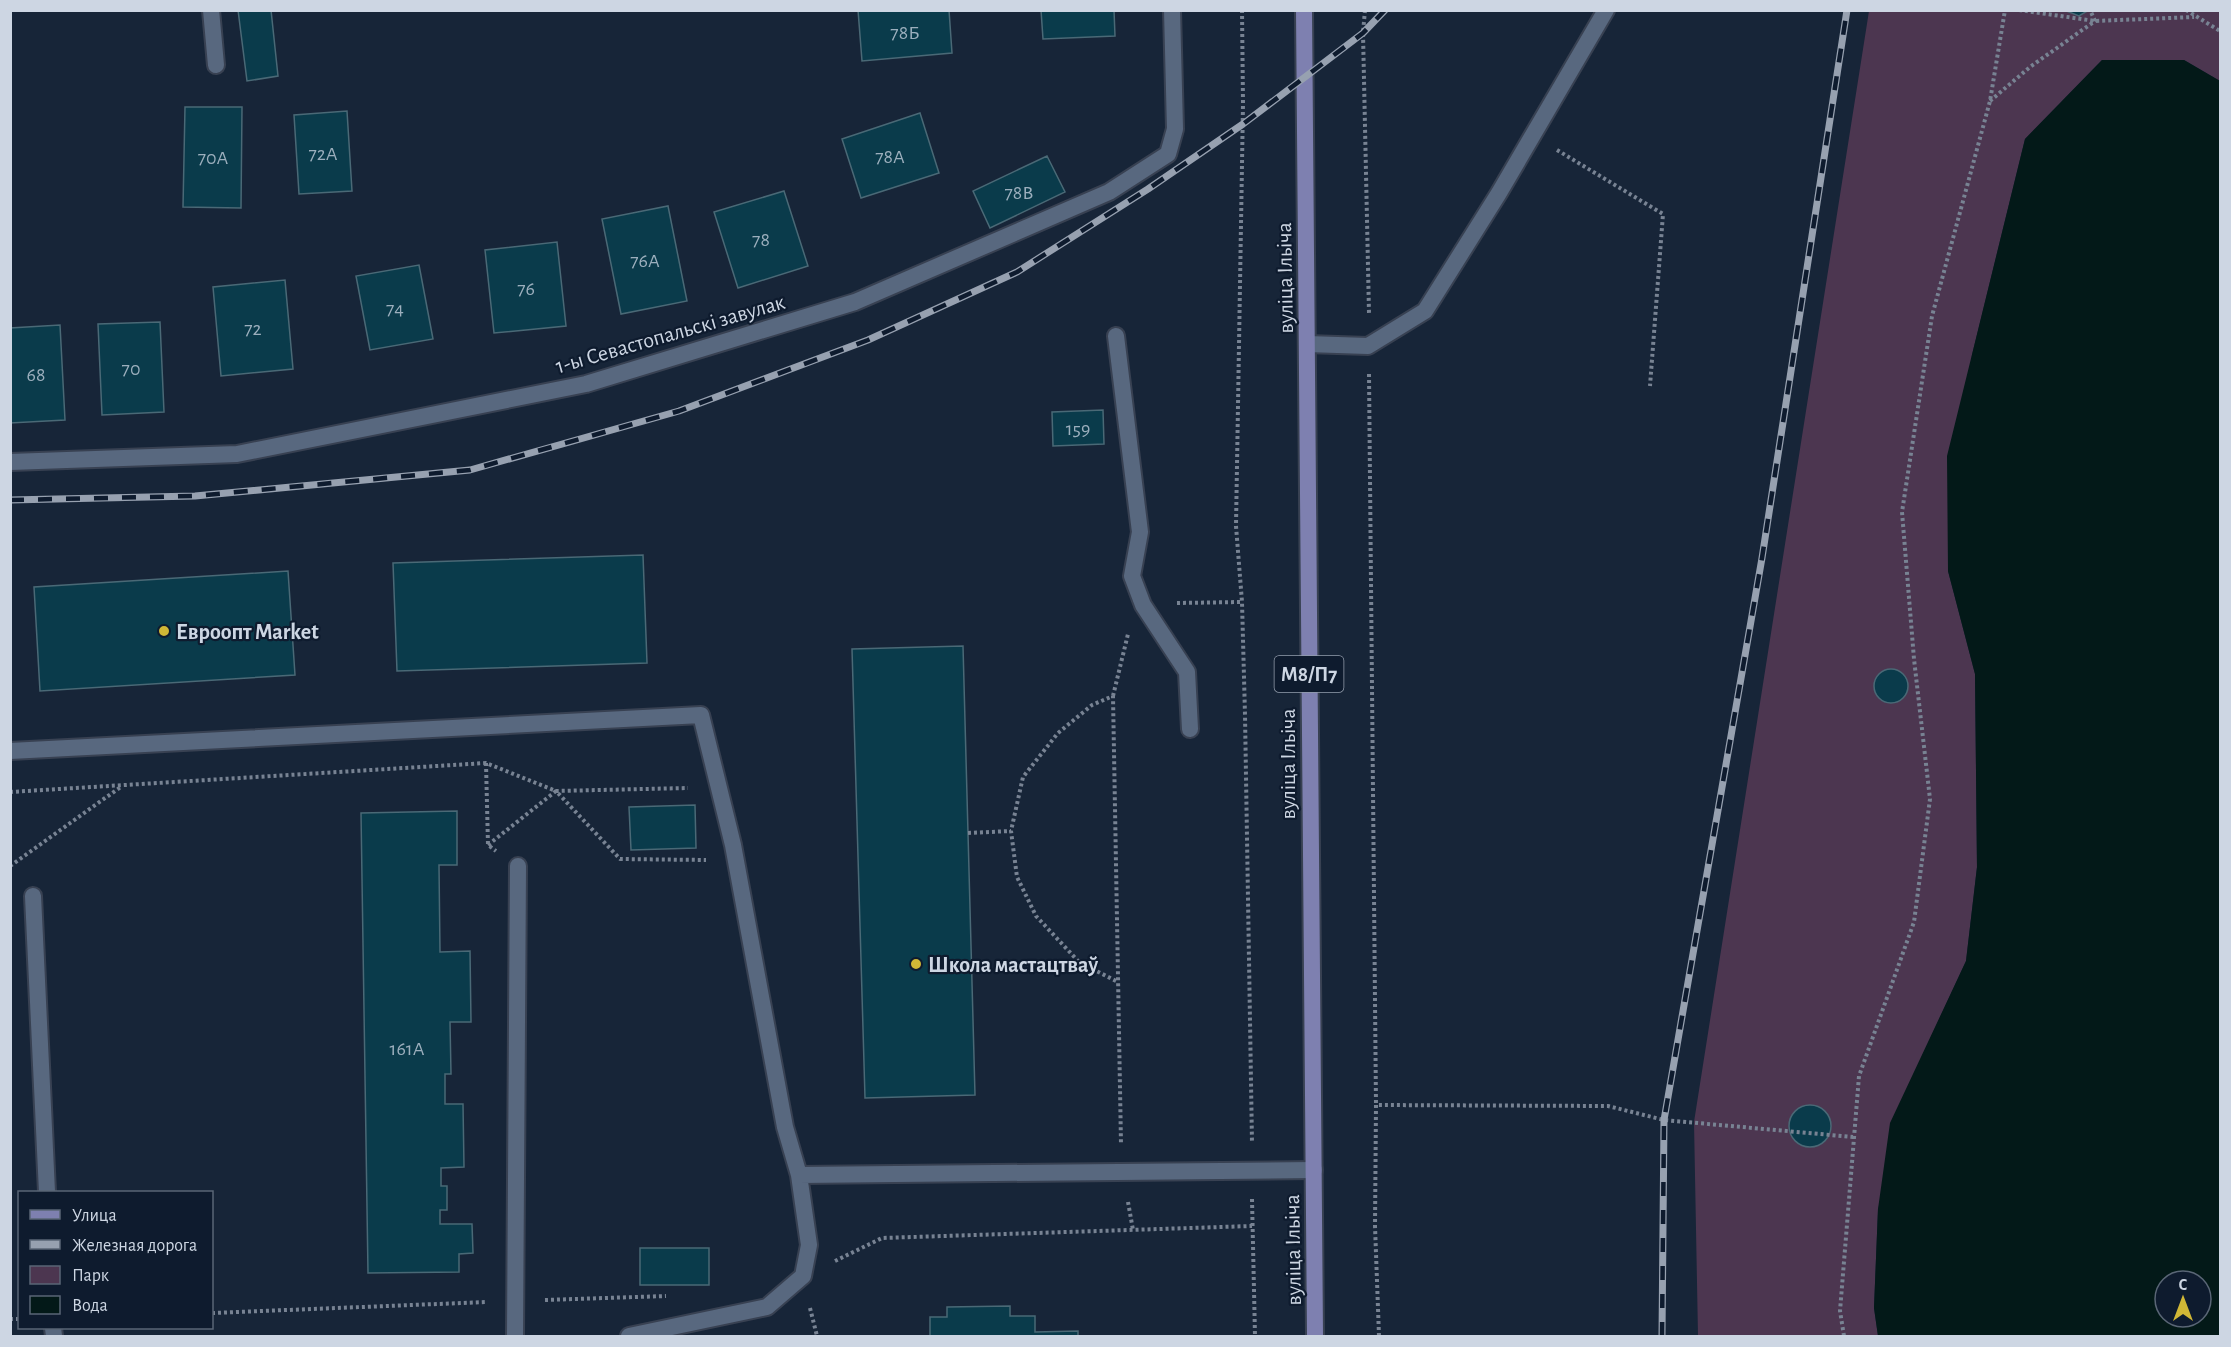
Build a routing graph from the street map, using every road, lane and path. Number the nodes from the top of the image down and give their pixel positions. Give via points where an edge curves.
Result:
1 (211, 10) edge
2 (1172, 10) edge
3 (1242, 10) edge
4 (1304, 10) edge
5 (1365, 10) edge
6 (1606, 10) edge
7 (2005, 10) edge
8 (2019, 10) edge
9 (2090, 10) edge
10 (2186, 10) edge
11 (2194, 17) junction
12 (2095, 21) junction
13 (2220, 31) edge
14 (216, 65) dead end
15 (1990, 101) junction
16 (1533, 135) junction
17 (1116, 336) dead end
18 (1307, 344) junction
19 (1368, 346) junction
20 (1650, 386) dead end
21 (10, 462) edge
22 (1190, 729) dead end
23 (10, 751) edge
24 (486, 763) junction
25 (124, 785) junction
26 (719, 787) junction
27 (556, 791) junction
28 (10, 792) edge
29 (1011, 831) junction
30 (968, 833) dead end
31 (488, 845) junction
32 (736, 861) junction
33 (10, 866) edge
34 (518, 866) joint
35 (33, 896) dead end
36 (1116, 981) junction
37 (1376, 1105) junction
38 (1853, 1137) junction
39 (1252, 1170) junction
40 (1314, 1170) junction
41 (1122, 1171) junction
42 (799, 1175) junction
43 (47, 1191) edge
44 (1252, 1227) junction
45 (1133, 1230) junction
46 (803, 1276) junction
47 (515, 1336) edge
48 (629, 1336) edge
49 (1255, 1336) edge
50 (1315, 1336) edge
51 (1379, 1336) edge
52 (1844, 1336) edge

1 - 14 street
2 - 21 street, 1-ы Севастопальскі завулак via 1175,129 1168,154 1109,192 855,302 586,384 237,454
3 - 39 path via 1244,104 1236,526 1243,658
4 - 18 main road, вуліца Ільіча / М8/П7
5 - 19 path
6 - 16 street
7 - 15 path
8 - 12 path
9 - 12 path
10 - 11 path
11 - 12 path
11 - 13 path
12 - 15 path
15 - 38 path via 1932,316 1902,512 1930,799 1914,921 1859,1076
16 - 19 street via 1425,311
16 - 20 path via 1663,214
17 - 22 street via 1140,532 1132,576 1143,604 1187,672
18 - 19 street
18 - 40 main road, вуліца Ільіча / М8/П7
19 - 37 path
23 - 26 street via 701,715
24 - 25 path
24 - 27 path
24 - 31 path
25 - 28 path
25 - 33 path
26 - 27 path
26 - 32 street
27 - 31 path
27 - 32 path via 620,860
29 - 30 path
29 - 36 path via 1017,877 1036,916 1079,962
29 - 36 path via 1023,777 1058,733 1092,705 1113,696
31 - 34 path
32 - 42 street via 785,1127
34 - 47 street
35 - 43 street
36 - 41 path
37 - 38 path via 1608,1106 1664,1120
37 - 51 path
38 - 52 path via 1840,1311
39 - 40 street
39 - 41 street
39 - 44 path
40 - 50 main road, вуліца Ільіча / М8/П7
41 - 42 street
41 - 45 path
42 - 46 street via 809,1245
44 - 45 path
44 - 49 path
45 - 46 path via 882,1239
46 - 48 street via 767,1306

